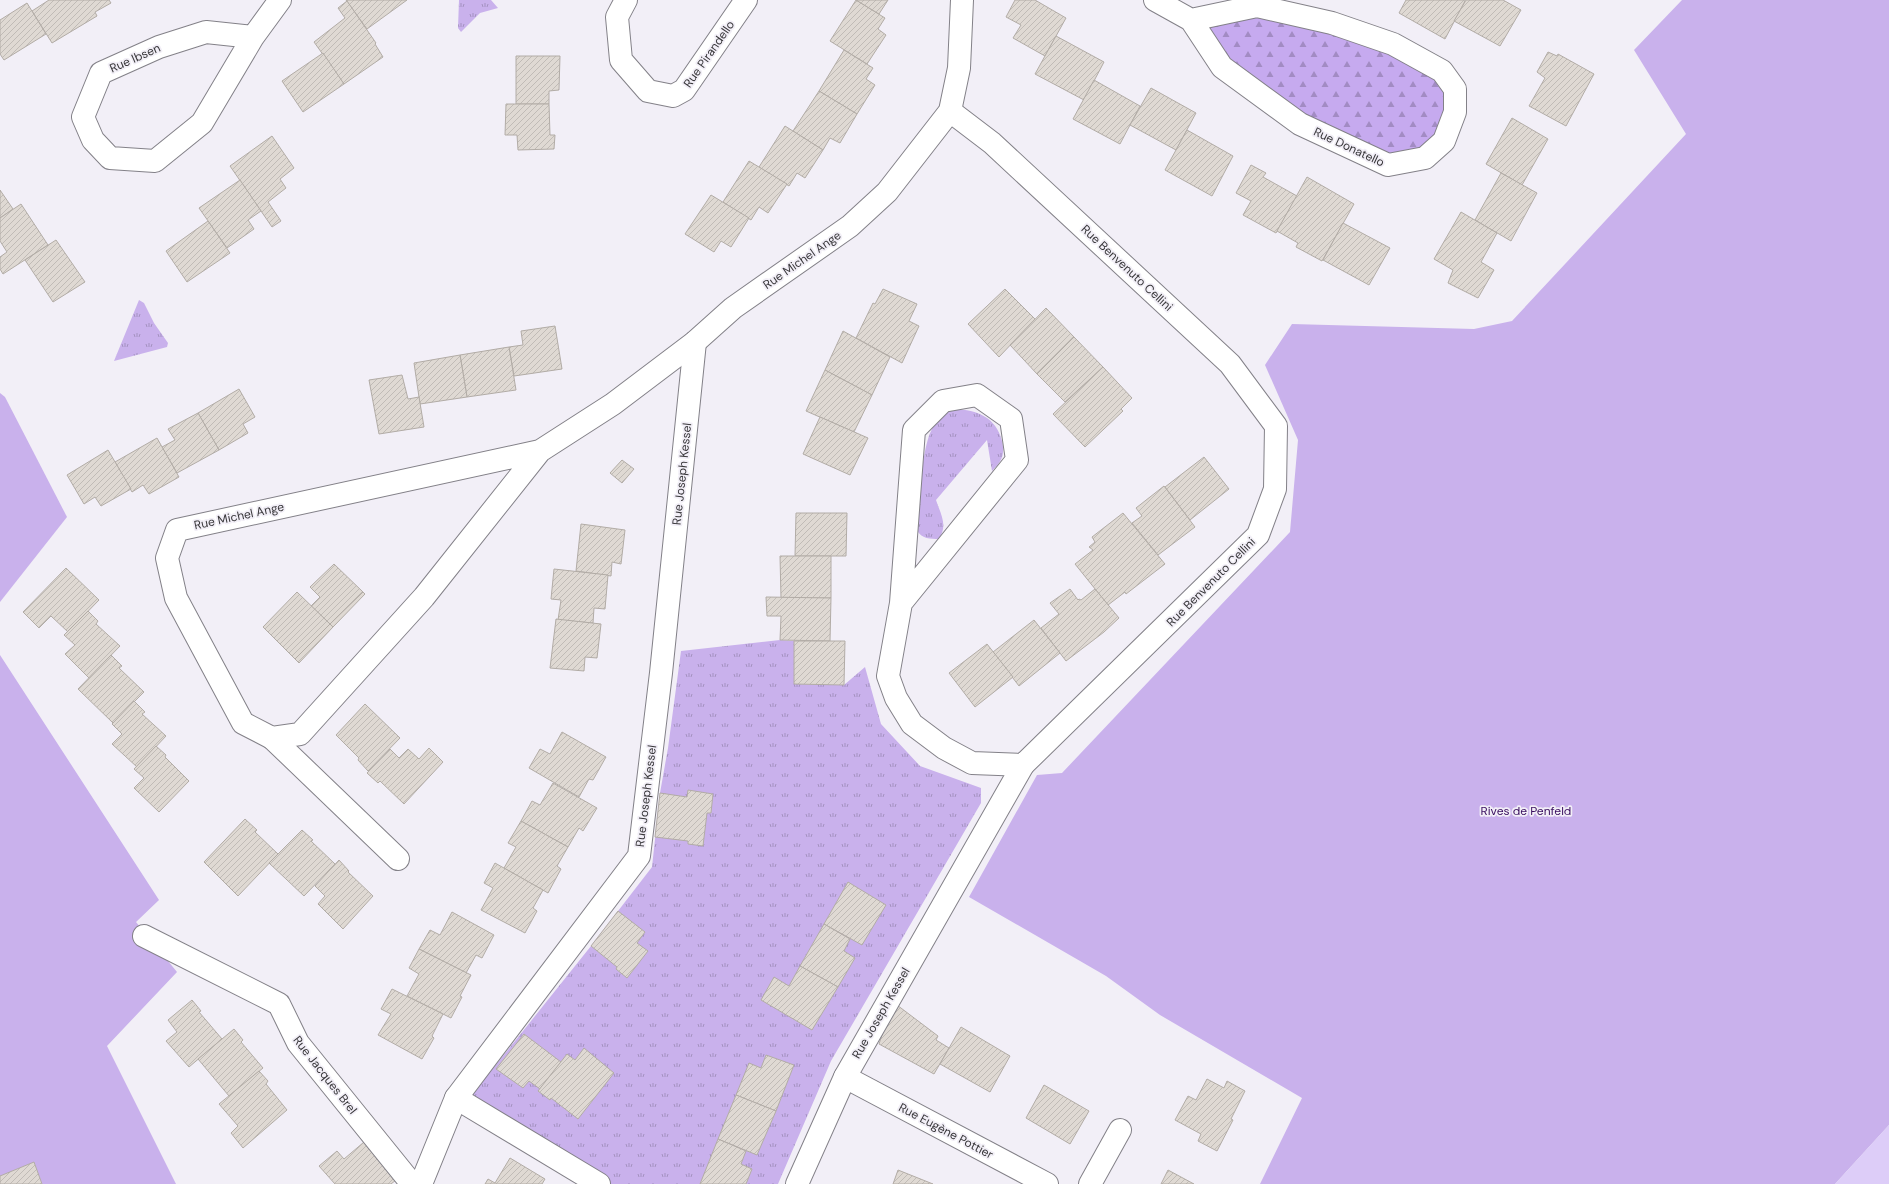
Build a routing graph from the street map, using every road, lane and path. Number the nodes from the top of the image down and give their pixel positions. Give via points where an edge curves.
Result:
1 (280, 0) edge
2 (626, 0) edge
3 (746, 0) edge
4 (962, 0) edge
5 (1155, 0) edge
6 (1191, 20) junction
7 (253, 37) junction
8 (950, 110) junction
9 (695, 342) junction
10 (540, 451) junction
11 (901, 603) junction
12 (272, 738) junction
13 (1023, 765) junction
14 (398, 859) dead end
15 (144, 936) dead end
16 (845, 1078) junction
17 (456, 1098) junction
18 (1120, 1130) dead end
19 (412, 1184) edge
20 (421, 1184) edge
21 (599, 1184) edge
22 (797, 1184) edge
23 (1047, 1184) edge
24 (1090, 1184) edge

1 - 7 street, Rue Ibsen
2 - 3 street, Rue Pirandello via 617,17 621,60 648,91 672,96 684,90
4 - 8 street, Rue Michel Ange via 959,68
5 - 6 street, Rue Donatello
6 - 6 street, Rue Donatello via 1222,67 1300,124 1388,165 1424,158 1444,141 1455,112 1455,88 1442,71 1393,44 1332,23 1257,6
7 - 7 street, Rue Ibsen via 206,32 159,47 101,73 83,117 93,140 110,158 155,160 202,123
8 - 9 street, Rue Michel Ange via 887,192 850,226 734,308
8 - 13 street, Rue Benvenuto Cellini via 992,143 1230,364 1276,426 1275,489 1258,535
9 - 10 street, Rue Michel Ange via 613,404
9 - 17 street, Rue Joseph Kessel via 661,673 639,856
10 - 12 street, Rue Michel Ange via 424,597 300,734
10 - 12 street, Rue Michel Ange via 176,530 167,558 176,598 243,723
11 - 11 street via 914,430 943,401 977,395 1011,419 1017,460
11 - 13 street via 888,676 896,698 912,724 944,748 972,763
12 - 14 street, Rue Michel Ange
13 - 16 street, Rue Joseph Kessel
15 - 19 street, Rue Jacques Brel via 279,1004 298,1043
16 - 22 street, Rue Joseph Kessel
16 - 23 street, Rue Eugène Pottier
17 - 20 street, Rue Joseph Kessel
17 - 21 street
18 - 24 street

